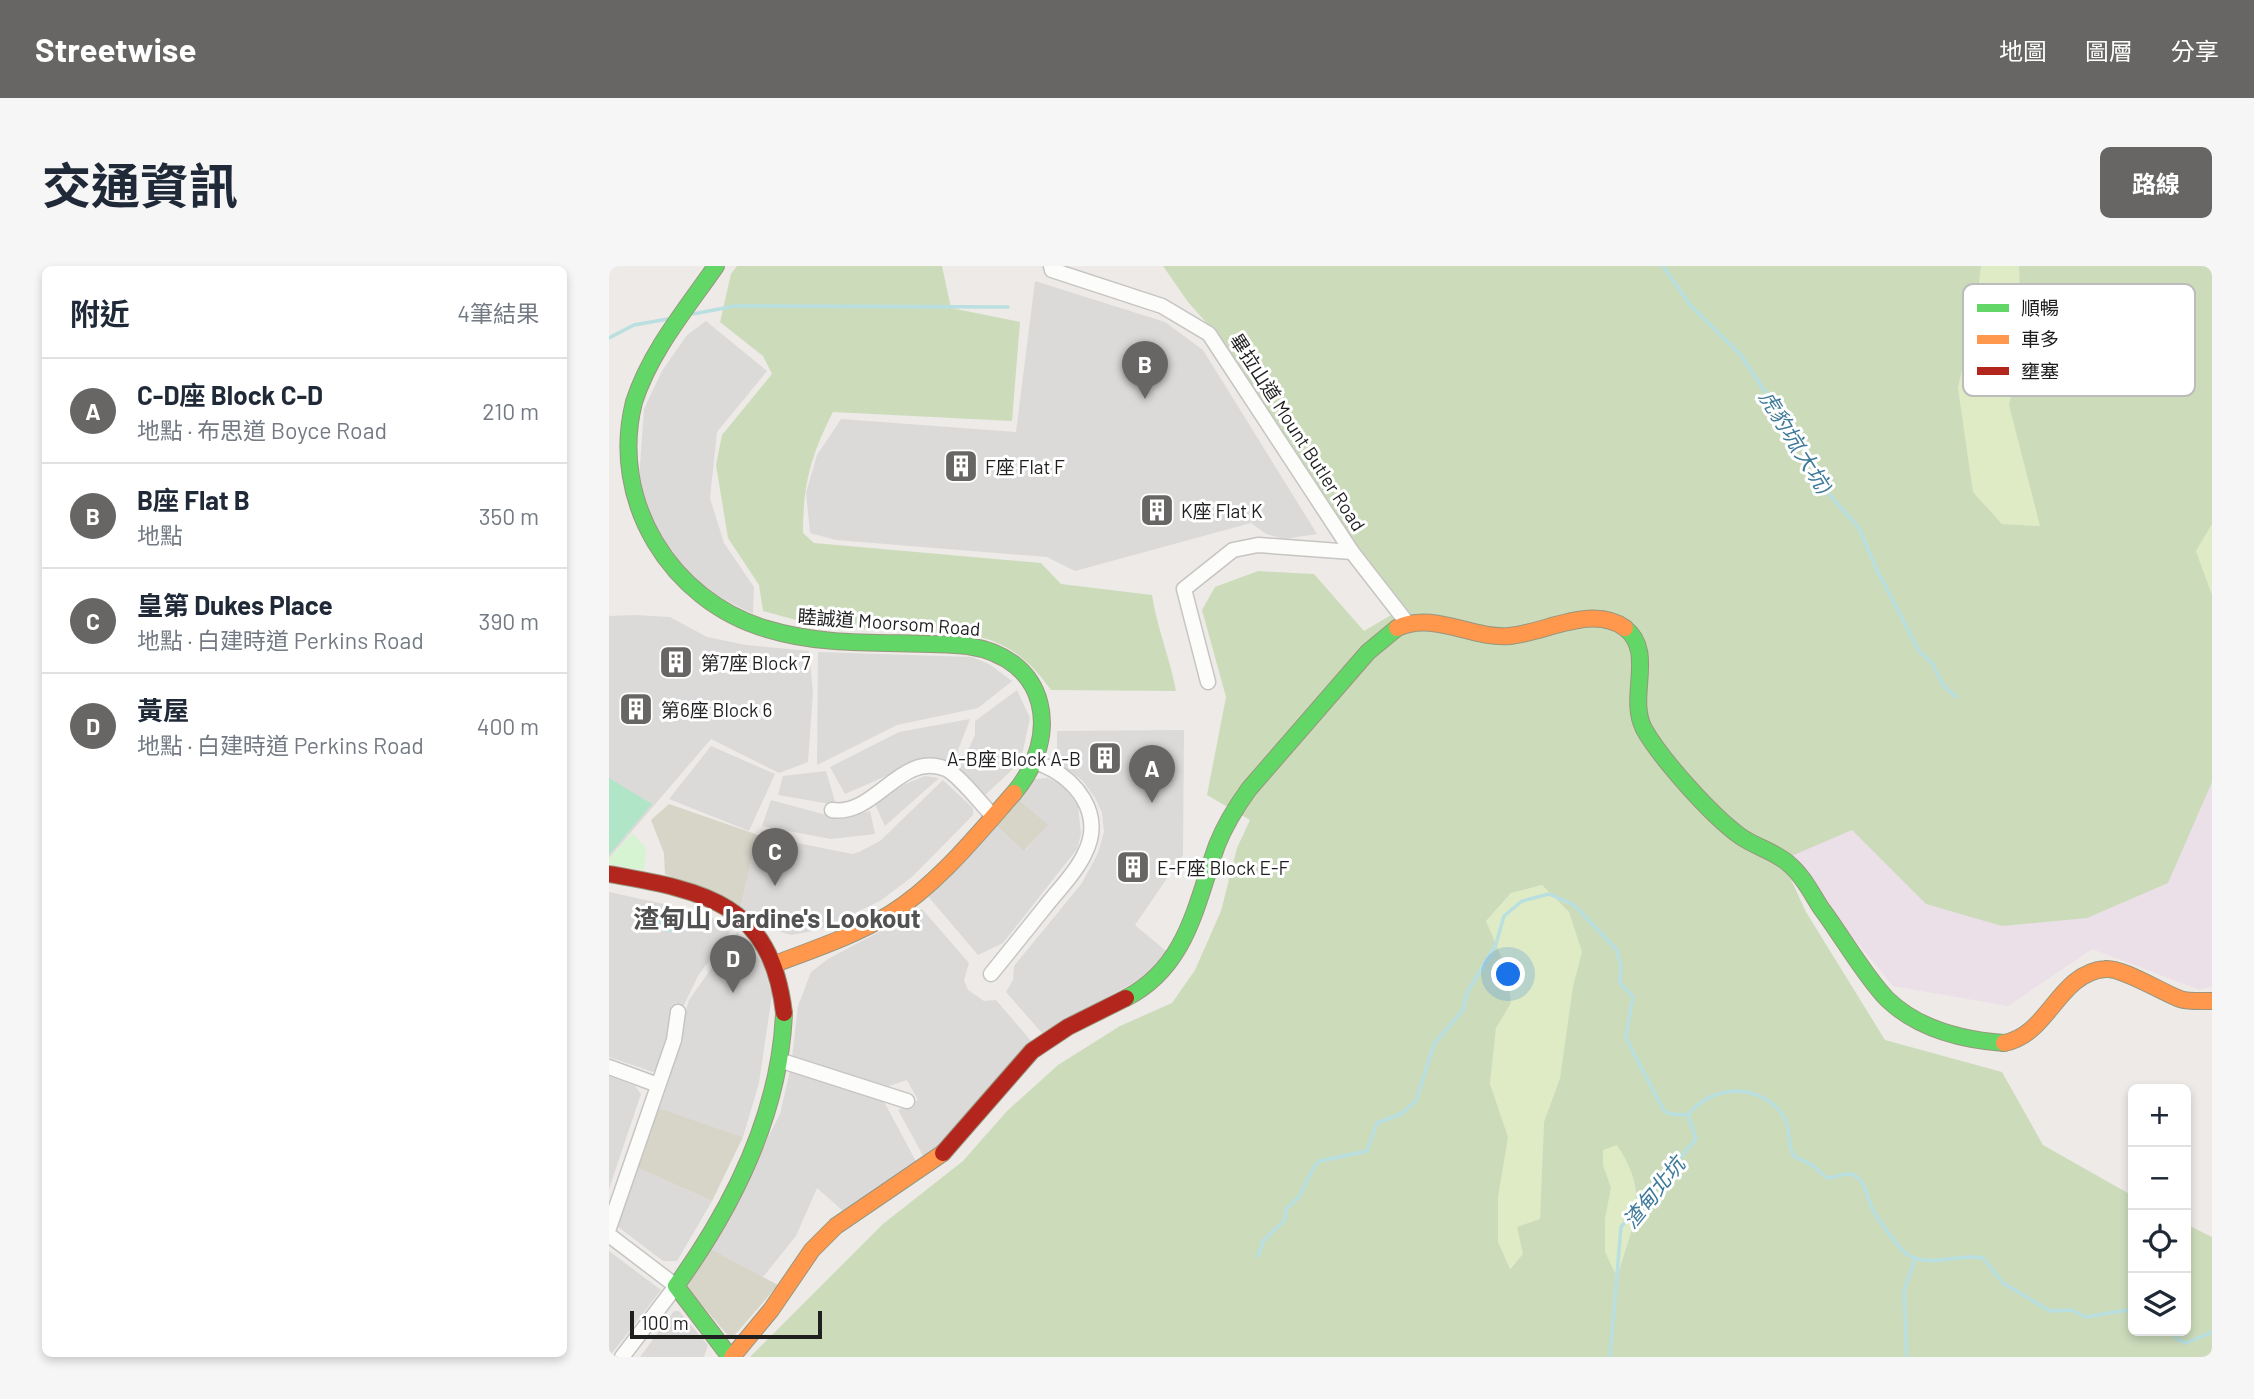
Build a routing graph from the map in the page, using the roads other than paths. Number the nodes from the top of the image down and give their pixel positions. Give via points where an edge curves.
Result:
1 (716, 266) edge
2 (1051, 266) edge
3 (1352, 552) junction
4 (1408, 624) junction
5 (1208, 682) dead end
6 (1038, 763) junction
7 (832, 810) dead end
8 (993, 816) junction
9 (609, 874) edge
10 (775, 964) junction
11 (991, 974) dead end
12 (2212, 1002) edge
13 (678, 1012) dead end
14 (779, 1060) junction
15 (609, 1067) edge
16 (658, 1085) junction
17 (907, 1101) dead end
18 (609, 1228) edge
19 (609, 1235) edge
20 (676, 1286) junction
21 (622, 1357) edge
22 (731, 1357) edge

1 - 6 street, 睦誠道 Moorsom Road via 681,316 639,391 629,423 626,452 635,510 646,535 682,583 710,605 763,629 808,639 960,645 991,652 1019,670 1032,685 1045,736
2 - 3 street, 畢拉山道 Mount Butler Road via 1162,306 1209,334
3 - 4 street, 畢拉山道 Mount Butler Road
3 - 5 street via 1258,545 1233,550 1184,589
4 - 12 street via 1433,623 1499,638 1595,619 1627,628 1640,651 1636,708 1648,734 1740,836 1790,864 1887,999 1930,1027 1965,1040 2006,1043 2026,1036 2076,979 2109,968 2183,1000
4 - 22 street via 1368,652 1241,799 1222,832 1190,930 1165,969 1137,992 1042,1044 1017,1066 944,1153 836,1226 812,1250 771,1310
6 - 8 street, 睦誠道 Moorsom Road
6 - 11 street via 1064,774 1081,793 1090,817 1089,843 1075,870
7 - 8 street via 864,805 892,781 929,766 947,770
8 - 10 street, 睦誠道 Moorsom Road via 899,908
9 - 10 street via 708,897 748,927
10 - 14 street via 783,1000
13 - 16 street via 674,1040
14 - 17 street
14 - 20 street via 769,1107 751,1151 719,1217
15 - 16 street
16 - 18 street
19 - 20 street
20 - 21 street
20 - 22 street

